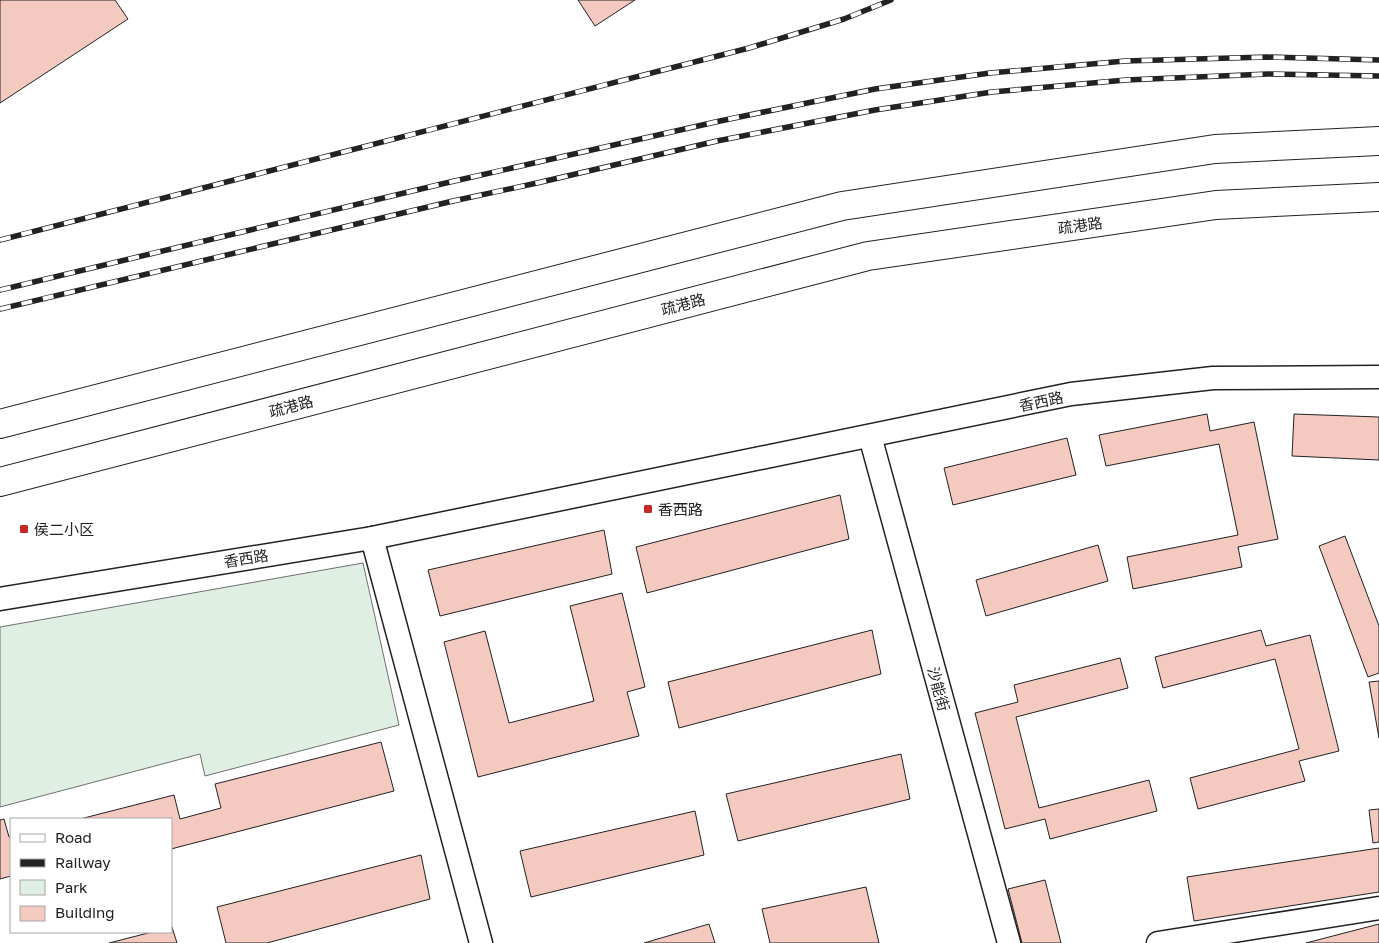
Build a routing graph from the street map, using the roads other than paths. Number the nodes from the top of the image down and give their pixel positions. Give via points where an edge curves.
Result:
1 (1379, 141) edge
2 (1379, 197) edge
3 (1379, 377) edge
4 (0, 424) edge
5 (870, 436) junction
6 (0, 482) edge
7 (372, 538) junction
8 (0, 599) edge
9 (1379, 908) edge
10 (481, 943) edge
11 (1009, 943) edge
12 (1158, 943) edge

1 - 4 highway via 1215,149 842,206
2 - 6 highway, 疏港路 via 1216,205 868,256
3 - 5 street, 香西路 via 1213,378 1081,393
5 - 7 street, 香西路
5 - 11 street, 沙能街
7 - 8 street, 香西路
7 - 10 street
9 - 12 street

